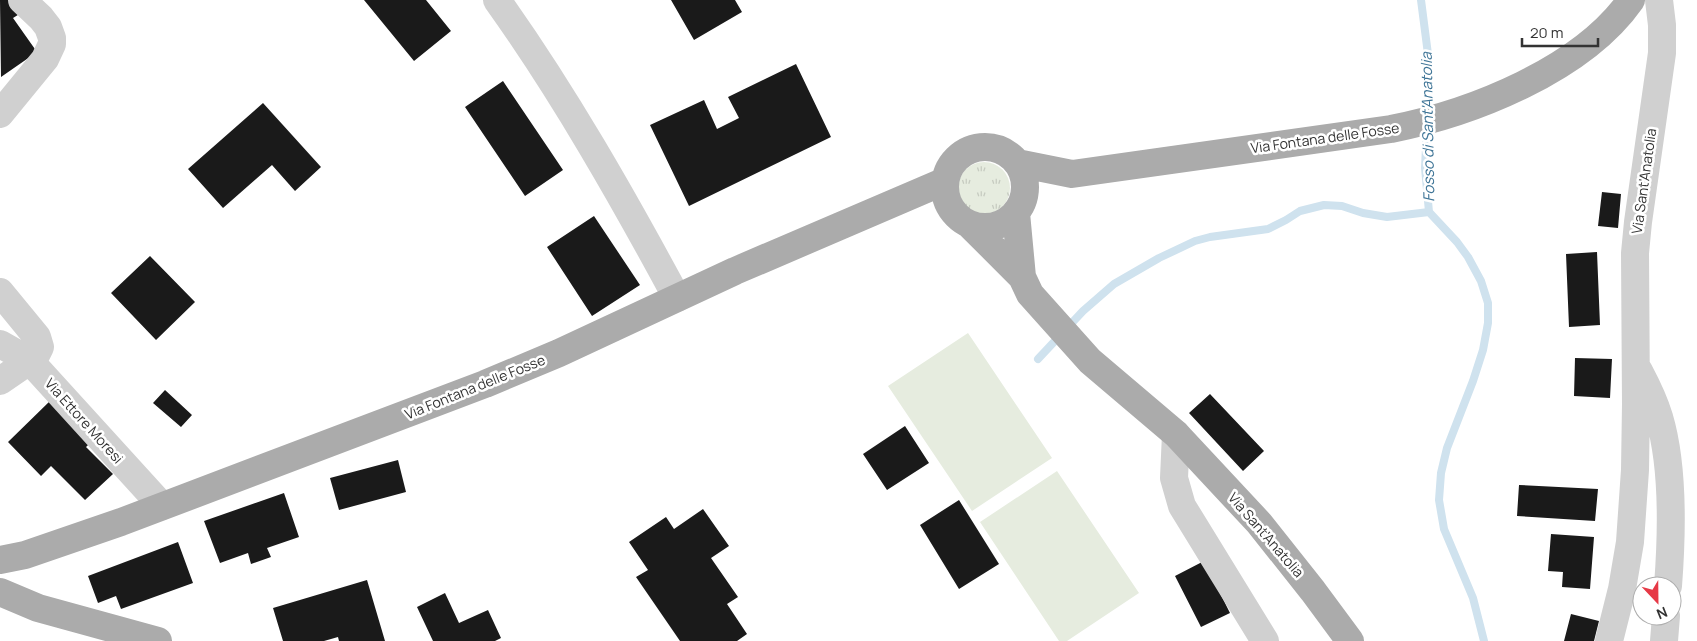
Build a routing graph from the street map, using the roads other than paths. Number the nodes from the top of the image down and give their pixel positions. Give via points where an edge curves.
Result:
1 (22, 0) edge
2 (497, 0) edge
3 (1660, 0) edge
4 (1630, 2) edge
5 (0, 114) edge
6 (1017, 163) junction
7 (1072, 174) junction
8 (945, 181) junction
9 (1019, 208) junction
10 (882, 209) junction
11 (961, 217) junction
12 (1022, 277) junction
13 (0, 292) edge
14 (677, 298) junction
15 (0, 344) edge
16 (30, 361) junction
17 (1635, 363) junction
18 (0, 381) edge
19 (1176, 434) junction
20 (162, 506) junction
21 (59, 542) junction
22 (0, 560) edge
23 (1668, 576) edge
24 (0, 592) edge
25 (38, 608) junction
26 (1665, 626) edge
27 (158, 641) edge
28 (1266, 641) edge
29 (1350, 641) edge
30 (1609, 641) edge
31 (1664, 641) edge

1 - 5 street via 48,27 52,44 45,59
2 - 14 street via 631,212
3 - 17 street, Via Sant'Anatolia via 1662,53 1635,254
4 - 7 main road, Via Fontana delle Fosse via 1602,32 1533,79 1486,100 1416,124
6 - 7 main road, Via Fontana delle Fosse
6 - 8 main road, Via Fontana delle Fosse via 995,148 969,150 950,168
6 - 9 main road via 1025,183
7 - 9 main road, Via Fontana delle Fosse
8 - 10 main road, Via Fontana delle Fosse
8 - 11 main road via 948,202
9 - 11 main road, Via Fontana delle Fosse via 1008,220 989,227 978,227
9 - 12 main road, Via Sant'Anatolia
10 - 11 main road, Via Fontana delle Fosse
10 - 14 main road, Via Fontana delle Fosse
11 - 12 main road, Via Sant'Anatolia
12 - 19 main road, Via Sant'Anatolia via 1030,294 1090,361
13 - 16 street via 37,337 39,352
14 - 20 main road, Via Fontana delle Fosse via 485,384
15 - 16 street, Via Ettore Moresi
16 - 18 street
16 - 20 street, Via Ettore Moresi
17 - 23 street, Via Sant'Anatolia via 1655,405 1666,449 1670,529
17 - 30 street, Via Sant'Anatolia via 1635,470 1630,542
19 - 28 street via 1174,478 1182,506
19 - 29 main road, Via Sant'Anatolia via 1259,523
20 - 21 main road, Via Fontana delle Fosse
21 - 22 main road, Via Fontana delle Fosse via 26,555
21 - 25 main road, Via Fontana delle Fosse via 20,576 21,588
24 - 25 main road
25 - 27 main road
26 - 31 street

